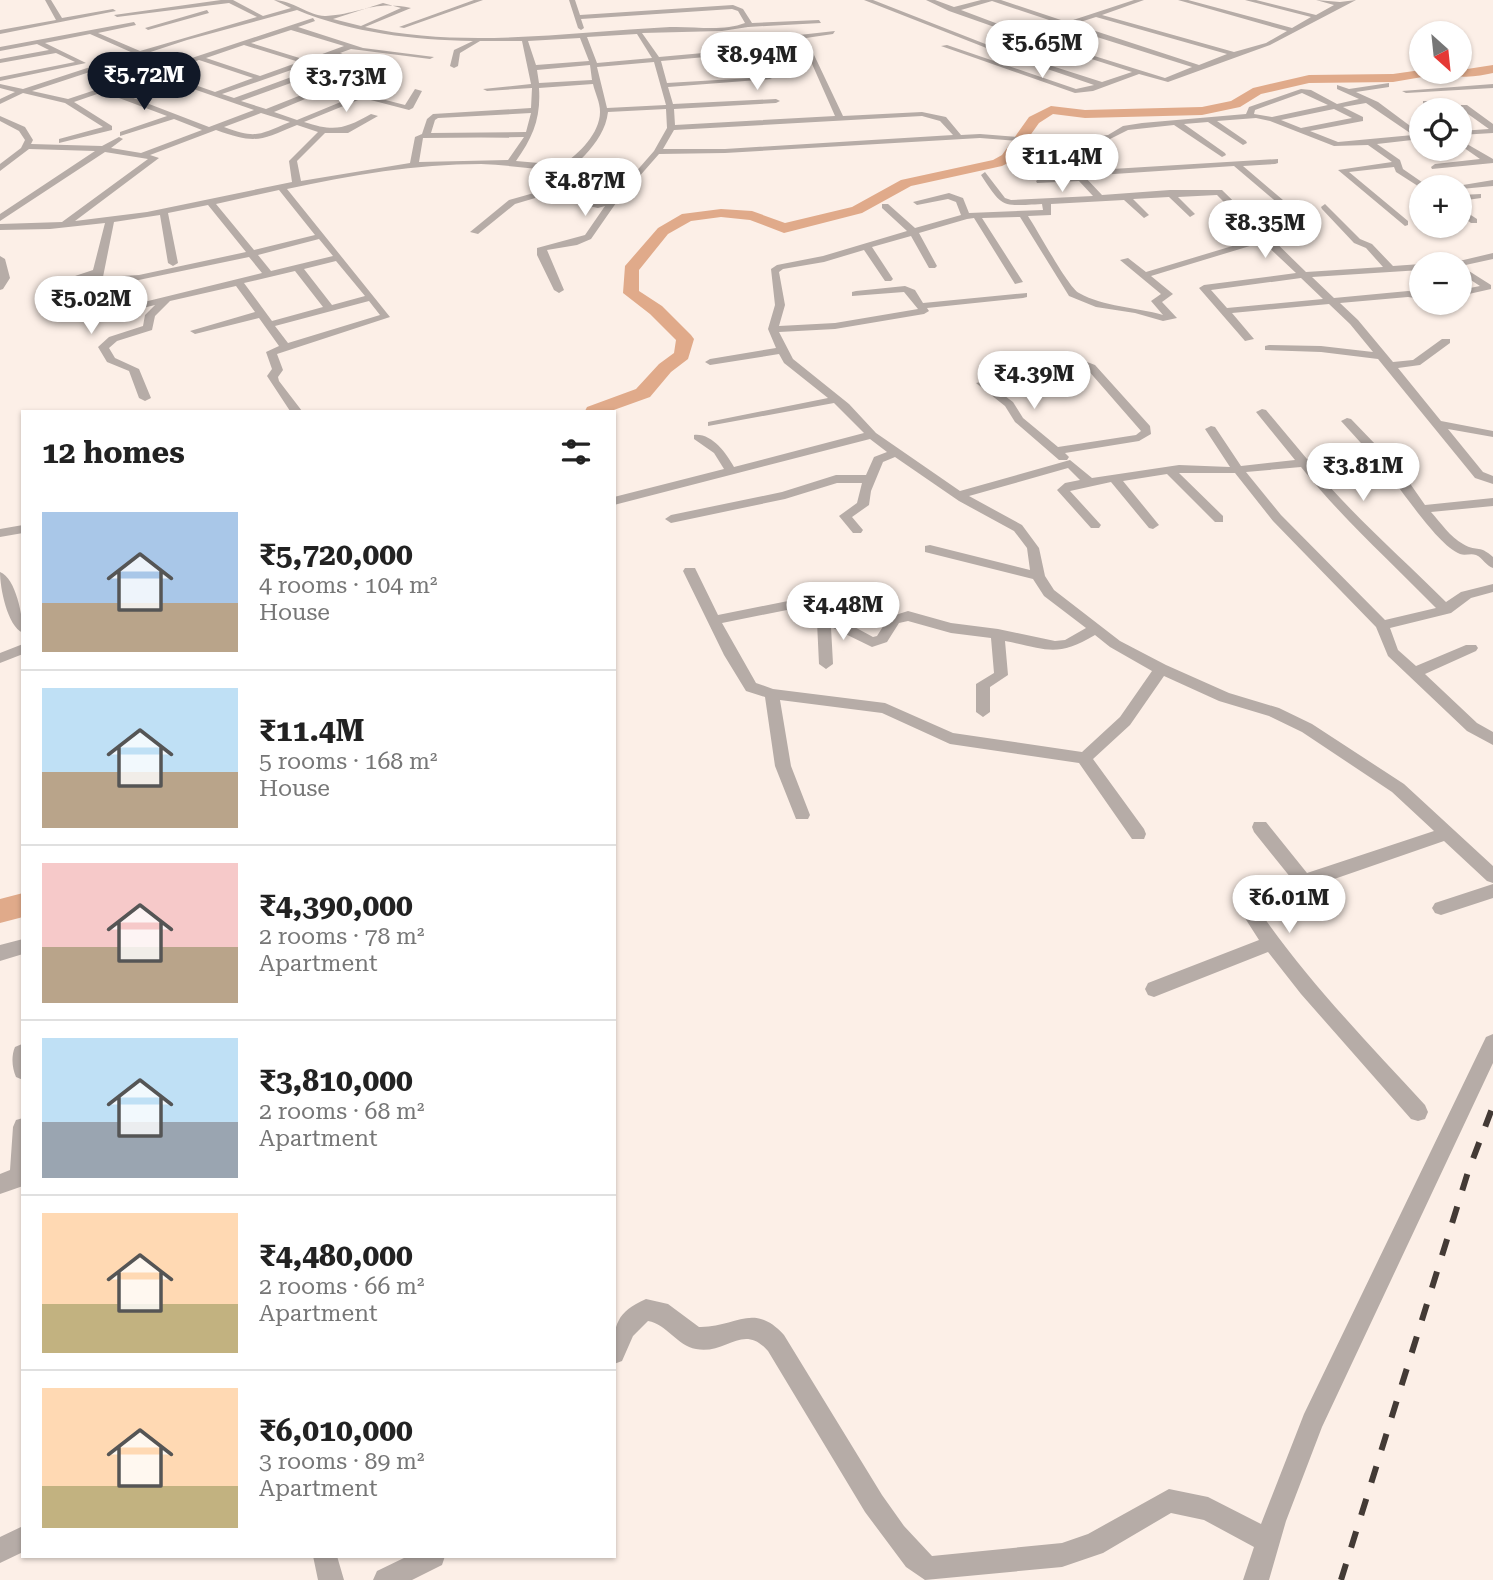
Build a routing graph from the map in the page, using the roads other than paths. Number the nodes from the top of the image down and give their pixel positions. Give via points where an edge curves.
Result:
1 (48, 0) edge
2 (110, 0) edge
3 (265, 0) edge
4 (277, 0) edge
5 (348, 0) edge
6 (384, 0) edge
7 (406, 0) edge
8 (480, 0) edge
9 (572, 0) edge
10 (678, 0) edge
11 (867, 0) edge
12 (929, 0) edge
13 (991, 0) edge
14 (1117, 0) edge
15 (1181, 0) edge
16 (1214, 0) edge
17 (1248, 0) edge
18 (1319, 0) edge
19 (1353, 0) edge
20 (231, 2) edge
21 (394, 4) junction
22 (1129, 4) junction
23 (1140, 4) edge
24 (1340, 4) junction
25 (1199, 5) junction
26 (366, 6) junction
27 (291, 10) junction
28 (682, 10) junction
29 (953, 10) junction
30 (631, 11) junction
31 (115, 13) junction
32 (940, 13) dead end
33 (786, 14) dead end
34 (1096, 15) junction
35 (928, 16) dead end
36 (578, 17) junction
37 (1318, 17) junction
38 (263, 18) junction
39 (326, 19) junction
40 (313, 20) junction
41 (915, 20) junction
42 (60, 21) junction
43 (825, 22) dead end
44 (1153, 22) dead end
45 (746, 23) junction
46 (134, 24) junction
47 (1064, 25) junction
48 (402, 27) dead end
49 (1138, 27) junction
50 (148, 28) junction
51 (291, 28) junction
52 (362, 28) junction
53 (1052, 29) dead end
54 (1, 30) edge
55 (686, 30) junction
56 (1293, 30) junction
57 (91, 32) junction
58 (160, 32) dead end
59 (833, 32) dead end
60 (1040, 33) dead end
61 (638, 34) junction
62 (752, 34) dead end
63 (173, 35) dead end
64 (583, 36) junction
65 (1028, 37) junction
66 (698, 38) dead end
67 (185, 39) junction
68 (1107, 39) junction
69 (477, 41) junction
70 (1016, 41) dead end
71 (38, 42) junction
72 (525, 42) junction
73 (761, 42) dead end
74 (245, 43) junction
75 (1095, 43) dead end
76 (1004, 44) dead end
77 (808, 46) junction
78 (945, 46) dead end
79 (349, 47) junction
80 (706, 47) dead end
81 (1084, 47) dead end
82 (991, 48) junction
83 (0, 49) edge
84 (770, 50) junction
85 (56, 51) junction
86 (757, 51) junction
87 (1073, 51) junction
88 (334, 52) junction
89 (139, 54) junction
90 (1234, 54) junction
91 (714, 55) junction
92 (970, 55) junction
93 (1061, 55) dead end
94 (430, 57) dead end
95 (199, 58) junction
96 (657, 60) junction
97 (761, 60) dead end
98 (1050, 60) dead end
99 (0, 61) edge
100 (305, 62) junction
101 (82, 63) junction
102 (594, 64) junction
103 (1038, 64) junction
104 (294, 66) junction
105 (454, 66) dead end
106 (1199, 67) junction
107 (94, 68) junction
108 (531, 68) junction
109 (764, 69) dead end
110 (313, 72) junction
111 (1139, 72) junction
112 (154, 73) junction
113 (260, 78) junction
114 (0, 79) edge
115 (768, 79) junction
116 (344, 82) junction
117 (596, 82) junction
118 (664, 85) junction
119 (1102, 85) junction
120 (1386, 85) dead end
121 (0, 86) edge
122 (534, 86) junction
123 (1493, 86) edge
124 (1340, 87) dead end
125 (1476, 88) junction
126 (487, 89) dead end
127 (105, 90) junction
128 (1349, 91) junction
129 (1406, 91) dead end
130 (20, 92) junction
131 (418, 92) dead end
132 (215, 94) junction
133 (363, 96) junction
134 (1493, 97) edge
135 (1367, 100) junction
136 (68, 101) junction
137 (233, 101) junction
138 (776, 101) junction
139 (0, 102) edge
140 (1335, 106) junction
141 (670, 107) junction
142 (535, 110) junction
143 (604, 110) junction
144 (263, 111) junction
145 (1472, 114) edge
146 (373, 116) dead end
147 (1249, 116) junction
148 (173, 117) junction
149 (0, 118) edge
150 (840, 119) junction
151 (1272, 119) junction
152 (1210, 120) junction
153 (299, 122) junction
154 (784, 122) junction
155 (1177, 123) junction
156 (671, 128) junction
157 (214, 129) junction
158 (1409, 129) edge
159 (323, 131) junction
160 (1300, 131) junction
161 (1472, 131) edge
162 (1491, 131) edge
163 (530, 134) junction
164 (426, 135) junction
165 (959, 137) junction
166 (1409, 138) edge
167 (1044, 142) junction
168 (1242, 143) dead end
169 (1370, 143) junction
170 (28, 146) junction
171 (46, 146) junction
172 (104, 149) junction
173 (1472, 150) edge
174 (657, 152) junction
175 (144, 154) junction
176 (1222, 155) dead end
177 (1275, 161) dead end
178 (1490, 161) edge
179 (510, 163) junction
180 (1235, 163) junction
181 (1398, 164) junction
182 (414, 166) junction
183 (1435, 167) dead end
184 (0, 168) edge
185 (564, 168) junction
186 (985, 175) dead end
187 (1079, 176) junction
188 (1409, 177) edge
189 (1040, 181) dead end
190 (1493, 183) edge
191 (297, 184) junction
192 (1472, 185) edge
193 (281, 187) junction
194 (1170, 192) junction
195 (544, 193) junction
196 (1125, 195) junction
197 (1478, 196) dead end
198 (1100, 197) junction
199 (1472, 197) edge
200 (1046, 201) junction
201 (612, 202) junction
202 (917, 202) dead end
203 (211, 203) junction
204 (885, 206) dead end
205 (1325, 207) dead end
206 (1287, 208) dead end
207 (164, 214) junction
208 (1190, 214) dead end
209 (1023, 215) junction
210 (1144, 215) dead end
211 (971, 216) junction
212 (0, 218) edge
213 (110, 222) junction
214 (1405, 223) dead end
215 (62, 226) junction
216 (0, 227) edge
217 (913, 231) junction
218 (475, 232) dead end
219 (320, 236) junction
220 (1265, 239) junction
221 (866, 245) junction
222 (249, 253) junction
223 (1493, 256) edge
224 (337, 258) junction
225 (0, 259) edge
226 (1125, 260) dead end
227 (1472, 263) edge
228 (173, 264) dead end
229 (932, 266) dead end
230 (297, 267) junction
231 (1409, 268) edge
232 (1391, 269) junction
233 (97, 272) junction
234 (268, 274) junction
235 (1145, 275) junction
236 (1304, 275) junction
237 (1472, 276) edge
238 (888, 279) dead end
239 (124, 282) junction
240 (238, 282) junction
241 (1018, 282) dead end
242 (0, 287) edge
243 (559, 290) dead end
244 (1472, 290) joint
245 (856, 294) dead end
246 (1409, 294) edge
247 (1023, 295) dead end
248 (1493, 295) edge
249 (371, 297) junction
250 (47, 298) dead end
251 (168, 299) junction
252 (1332, 301) junction
253 (922, 306) junction
254 (329, 308) junction
255 (1223, 311) junction
256 (261, 314) junction
257 (269, 325) junction
258 (772, 329) junction
259 (195, 331) dead end
260 (1249, 339) dead end
261 (1446, 341) dead end
262 (285, 347) junction
263 (1269, 348) dead end
264 (782, 350) junction
265 (1381, 356) junction
266 (710, 362) dead end
267 (1390, 366) junction
268 (1049, 367) dead end
269 (981, 383) dead end
270 (145, 398) dead end
271 (837, 399) junction
272 (295, 410) edge
273 (1262, 412) dead end
274 (1347, 421) dead end
275 (712, 424) dead end
276 (1438, 424) junction
277 (1211, 429) dead end
278 (1493, 434) edge
279 (872, 435) junction
280 (698, 437) dead end
281 (1055, 451) junction
282 (896, 453) junction
283 (1379, 456) junction
284 (1302, 463) junction
285 (1070, 464) junction
286 (730, 469) junction
287 (1170, 470) junction
288 (1238, 470) junction
289 (1114, 478) junction
290 (869, 479) junction
291 (1493, 480) edge
292 (1089, 481) junction
293 (959, 495) junction
294 (616, 500) edge
295 (1493, 502) edge
296 (1422, 509) junction
297 (671, 519) dead end
298 (1219, 519) dead end
299 (1095, 525) dead end
300 (1153, 525) dead end
301 (21, 529) edge
302 (857, 530) dead end
303 (0, 533) edge
304 (930, 550) dead end
305 (1486, 551) edge
306 (1493, 564) edge
307 (690, 571) dead end
308 (0, 576) edge
309 (1038, 576) junction
310 (1493, 588) edge
311 (1446, 610) junction
312 (714, 620) junction
313 (824, 622) junction
314 (21, 623) edge
315 (1382, 625) junction
316 (1095, 629) junction
317 (998, 634) junction
318 (1471, 648) dead end
319 (21, 650) edge
320 (0, 658) edge
321 (826, 664) dead end
322 (1161, 669) junction
323 (1414, 673) junction
324 (772, 694) junction
325 (984, 712) dead end
326 (1493, 738) edge
327 (1085, 758) junction
328 (802, 815) dead end
329 (1260, 827) dead end
330 (1138, 834) dead end
331 (1446, 834) junction
332 (1493, 876) edge
333 (1303, 881) junction
334 (1493, 891) edge
335 (1441, 908) dead end
336 (1270, 943) junction
337 (21, 947) edge
338 (0, 953) edge
339 (1154, 989) dead end
340 (1493, 1042) edge
341 (1418, 1112) dead end
342 (21, 1139) edge
343 (14, 1179) edge
344 (616, 1347) edge
345 (21, 1539) edge
346 (1267, 1541) junction
347 (0, 1551) edge
348 (326, 1558) edge
349 (429, 1558) edge
350 (948, 1574) edge
351 (331, 1580) edge
352 (386, 1580) edge
353 (1256, 1580) edge

1 - 42 street
2 - 31 street
3 - 27 street
4 - 27 street
5 - 26 street
6 - 21 street
6 - 26 street
7 - 21 street
8 - 48 street
9 - 36 street
10 - 28 street
11 - 41 street
12 - 29 street
13 - 29 street
13 - 47 street
14 - 22 street
15 - 25 street
16 - 25 street
17 - 37 street
18 - 24 street
19 - 24 street
20 - 31 street
20 - 38 street
20 - 50 street
21 - 52 street via 408,8
22 - 23 street
22 - 34 street
24 - 37 street
25 - 56 street
26 - 39 street
27 - 38 street
27 - 39 street
27 - 40 street
28 - 30 street
28 - 45 street via 733,7 741,10
28 - 55 street via 692,22
29 - 32 street
29 - 65 street
30 - 36 street
30 - 61 street
31 - 42 street
31 - 46 street
33 - 45 street
34 - 47 street
34 - 49 street
35 - 41 street
36 - 64 street
37 - 56 street
38 - 51 street
38 - 67 street
39 - 52 street
40 - 51 street
40 - 52 street
41 - 82 street
42 - 54 street
43 - 45 street
44 - 49 street
45 - 55 street
45 - 62 street
46 - 50 street
46 - 57 street
47 - 53 street
47 - 68 street
49 - 68 street
49 - 90 street
50 - 58 street
51 - 74 street
51 - 79 street
52 - 64 street via 460,38
52 - 69 street via 412,38
55 - 61 street
55 - 66 street
56 - 90 street via 1268,44
57 - 71 street
57 - 89 street
59 - 77 street via 801,35
60 - 65 street
61 - 64 street
61 - 96 street
63 - 67 street
64 - 72 street
64 - 102 street
65 - 70 street
65 - 87 street
67 - 89 street
68 - 75 street
68 - 106 street
69 - 72 street
69 - 105 street via 457,52
71 - 83 street
71 - 85 street
72 - 108 street
73 - 84 street
74 - 95 street
74 - 100 street
76 - 82 street
77 - 84 street
77 - 150 street
78 - 92 street
79 - 88 street
79 - 94 street
80 - 91 street
81 - 87 street
82 - 92 street
82 - 103 street
84 - 86 street
85 - 99 street
85 - 101 street
86 - 91 street
86 - 97 street
87 - 93 street
87 - 111 street
88 - 100 street
88 - 116 street via 375,69
89 - 107 street
90 - 106 street
91 - 96 street
92 - 119 street via 1069,90
95 - 112 street
95 - 113 street
96 - 102 street
96 - 118 street
98 - 103 street
100 - 104 street
101 - 107 street
101 - 114 street
102 - 108 street
102 - 117 street
103 - 119 street
104 - 110 street
104 - 113 street
106 - 111 street via 1164,80
107 - 130 street
108 - 122 street
109 - 115 street
110 - 116 street
110 - 137 street
111 - 119 street
112 - 127 street
112 - 132 street
113 - 132 street
115 - 118 street
115 - 138 street
116 - 133 street via 371,91
116 - 144 street
117 - 122 street
117 - 143 street
118 - 141 street
120 - 128 street
121 - 130 street
122 - 126 street
122 - 142 street
123 - 125 street
124 - 128 street
125 - 129 street
125 - 134 street
127 - 136 street
127 - 148 street
128 - 135 street
130 - 136 street
130 - 139 street
131 - 133 street via 405,108
132 - 137 street
133 - 153 street
135 - 140 street
135 - 158 street
136 - 171 street via 109,128
137 - 144 street
138 - 141 street
138 - 154 street
140 - 147 street via 1308,92 1296,92 1252,109
140 - 151 street
140 - 160 street via 1360,119
141 - 143 street
141 - 156 street
142 - 163 street
142 - 164 street via 436,116
143 - 185 street via 595,136
144 - 153 street
144 - 157 street
145 - 162 street
146 - 159 street via 345,131
147 - 151 street
147 - 152 street
148 - 157 street
148 - 172 street via 121,137
149 - 170 street via 26,132
150 - 154 street
150 - 165 street via 930,115 943,120
151 - 160 street
152 - 155 street
152 - 168 street
153 - 157 street via 253,139
153 - 159 street
154 - 156 street
155 - 167 street via 1133,126 1103,138
155 - 176 street
156 - 174 street
157 - 175 street
159 - 191 street via 293,161
160 - 169 street via 1337,144
161 - 162 street
163 - 164 street
163 - 179 street
164 - 182 street via 419,137
165 - 167 street
165 - 174 street
166 - 169 street
167 - 187 street
169 - 181 street
170 - 171 street
170 - 184 street
171 - 172 street
172 - 175 street
172 - 212 street
173 - 178 street
174 - 201 street
175 - 215 street via 155,160
177 - 180 street
178 - 183 street
179 - 182 street
179 - 185 street
180 - 187 street
180 - 206 street
181 - 188 street
181 - 214 street via 1342,170
182 - 191 street
185 - 195 street
186 - 200 street via 1004,202
187 - 189 street
187 - 198 street
190 - 192 street
191 - 193 street
193 - 203 street
193 - 219 street
194 - 196 street
194 - 208 street
194 - 220 street via 1216,190
195 - 201 street via 586,203
195 - 218 street via 512,202
196 - 198 street
196 - 210 street
197 - 199 street
198 - 200 street
200 - 209 street via 1048,213
201 - 243 street via 588,237 542,248
202 - 211 street via 953,196
203 - 207 street
203 - 222 street
204 - 217 street
205 - 232 street
207 - 213 street
207 - 228 street
209 - 211 street
209 - 235 street via 1073,294 1096,304 1170,318 1156,300 1168,294
211 - 217 street
211 - 241 street
213 - 215 street
213 - 233 street
215 - 216 street
217 - 221 street
217 - 229 street
219 - 222 street
219 - 224 street
220 - 235 street
220 - 236 street
221 - 238 street
221 - 258 street via 774,271 780,305
222 - 234 street
222 - 239 street
223 - 227 street
224 - 230 street
224 - 249 street
225 - 242 street via 5,278
226 - 235 street
230 - 234 street
230 - 254 street
231 - 232 street
232 - 236 street
233 - 239 street via 101,281
233 - 250 street via 57,285
234 - 240 street
236 - 252 street
236 - 255 street via 1204,288
237 - 244 street via 1488,287
239 - 251 street via 139,304
240 - 251 street
240 - 256 street
244 - 248 street
245 - 253 street via 905,289
246 - 252 street
247 - 253 street
249 - 254 street
249 - 262 street via 385,317
251 - 270 street via 150,315 148,327 103,347 111,360 134,369
252 - 255 street
252 - 265 street
253 - 258 street via 920,313 825,327
254 - 257 street
255 - 260 street
256 - 257 street
256 - 259 street
257 - 262 street
258 - 264 street
261 - 267 street via 1416,363
262 - 272 street via 271,353 278,370 272,376
263 - 265 street
264 - 266 street
264 - 271 street via 794,367
265 - 267 street
267 - 276 street
268 - 281 street via 1082,363 1091,367 1147,432 1139,438
269 - 281 street via 1005,400 1019,420
271 - 275 street
271 - 279 street
273 - 284 street
274 - 283 street
276 - 278 street
276 - 291 street via 1479,475
277 - 288 street
279 - 282 street
279 - 286 street
280 - 286 street via 719,452
281 - 285 street
282 - 290 street via 878,460
282 - 293 street
283 - 284 street
283 - 296 street
284 - 288 street
284 - 311 street via 1337,504
285 - 292 street
285 - 293 street
286 - 294 street
287 - 288 street
287 - 289 street
287 - 298 street
288 - 315 street via 1277,518
289 - 292 street
289 - 300 street
290 - 297 street via 836,479 785,495
290 - 302 street via 863,505 845,516
292 - 299 street via 1063,490
293 - 309 street via 1018,528 1033,548
295 - 296 street
296 - 305 street via 1458,548
301 - 303 street
304 - 309 street
305 - 306 street
307 - 312 street
308 - 314 street
309 - 316 street via 1049,593
310 - 311 street via 1466,595
311 - 315 street
312 - 313 street via 788,605
312 - 324 street via 751,687
313 - 317 street via 872,642 882,639 894,620 908,616
313 - 321 street
315 - 323 street via 1388,646
316 - 317 street via 1062,646
316 - 322 street
317 - 325 street via 1001,675 983,684
318 - 323 street
319 - 320 street
322 - 327 street via 1125,721
322 - 331 street via 1307,729 1398,788
323 - 326 street via 1472,727
324 - 327 street via 885,708 950,738
324 - 328 street via 781,758
327 - 330 street
329 - 333 street
331 - 332 street
331 - 333 street
333 - 336 street via 1245,904
334 - 335 street
336 - 339 street
336 - 341 street
337 - 338 street
340 - 346 street via 1312,1422
342 - 343 street
344 - 350 street via 634,1317 646,1310 660,1312 695,1338 750,1326 764,1329 912,1558 919,1566
345 - 347 street
346 - 350 street via 1201,1506 1168,1502 1094,1544 1062,1555 1013,1558
346 - 353 street
348 - 351 street
349 - 352 street

